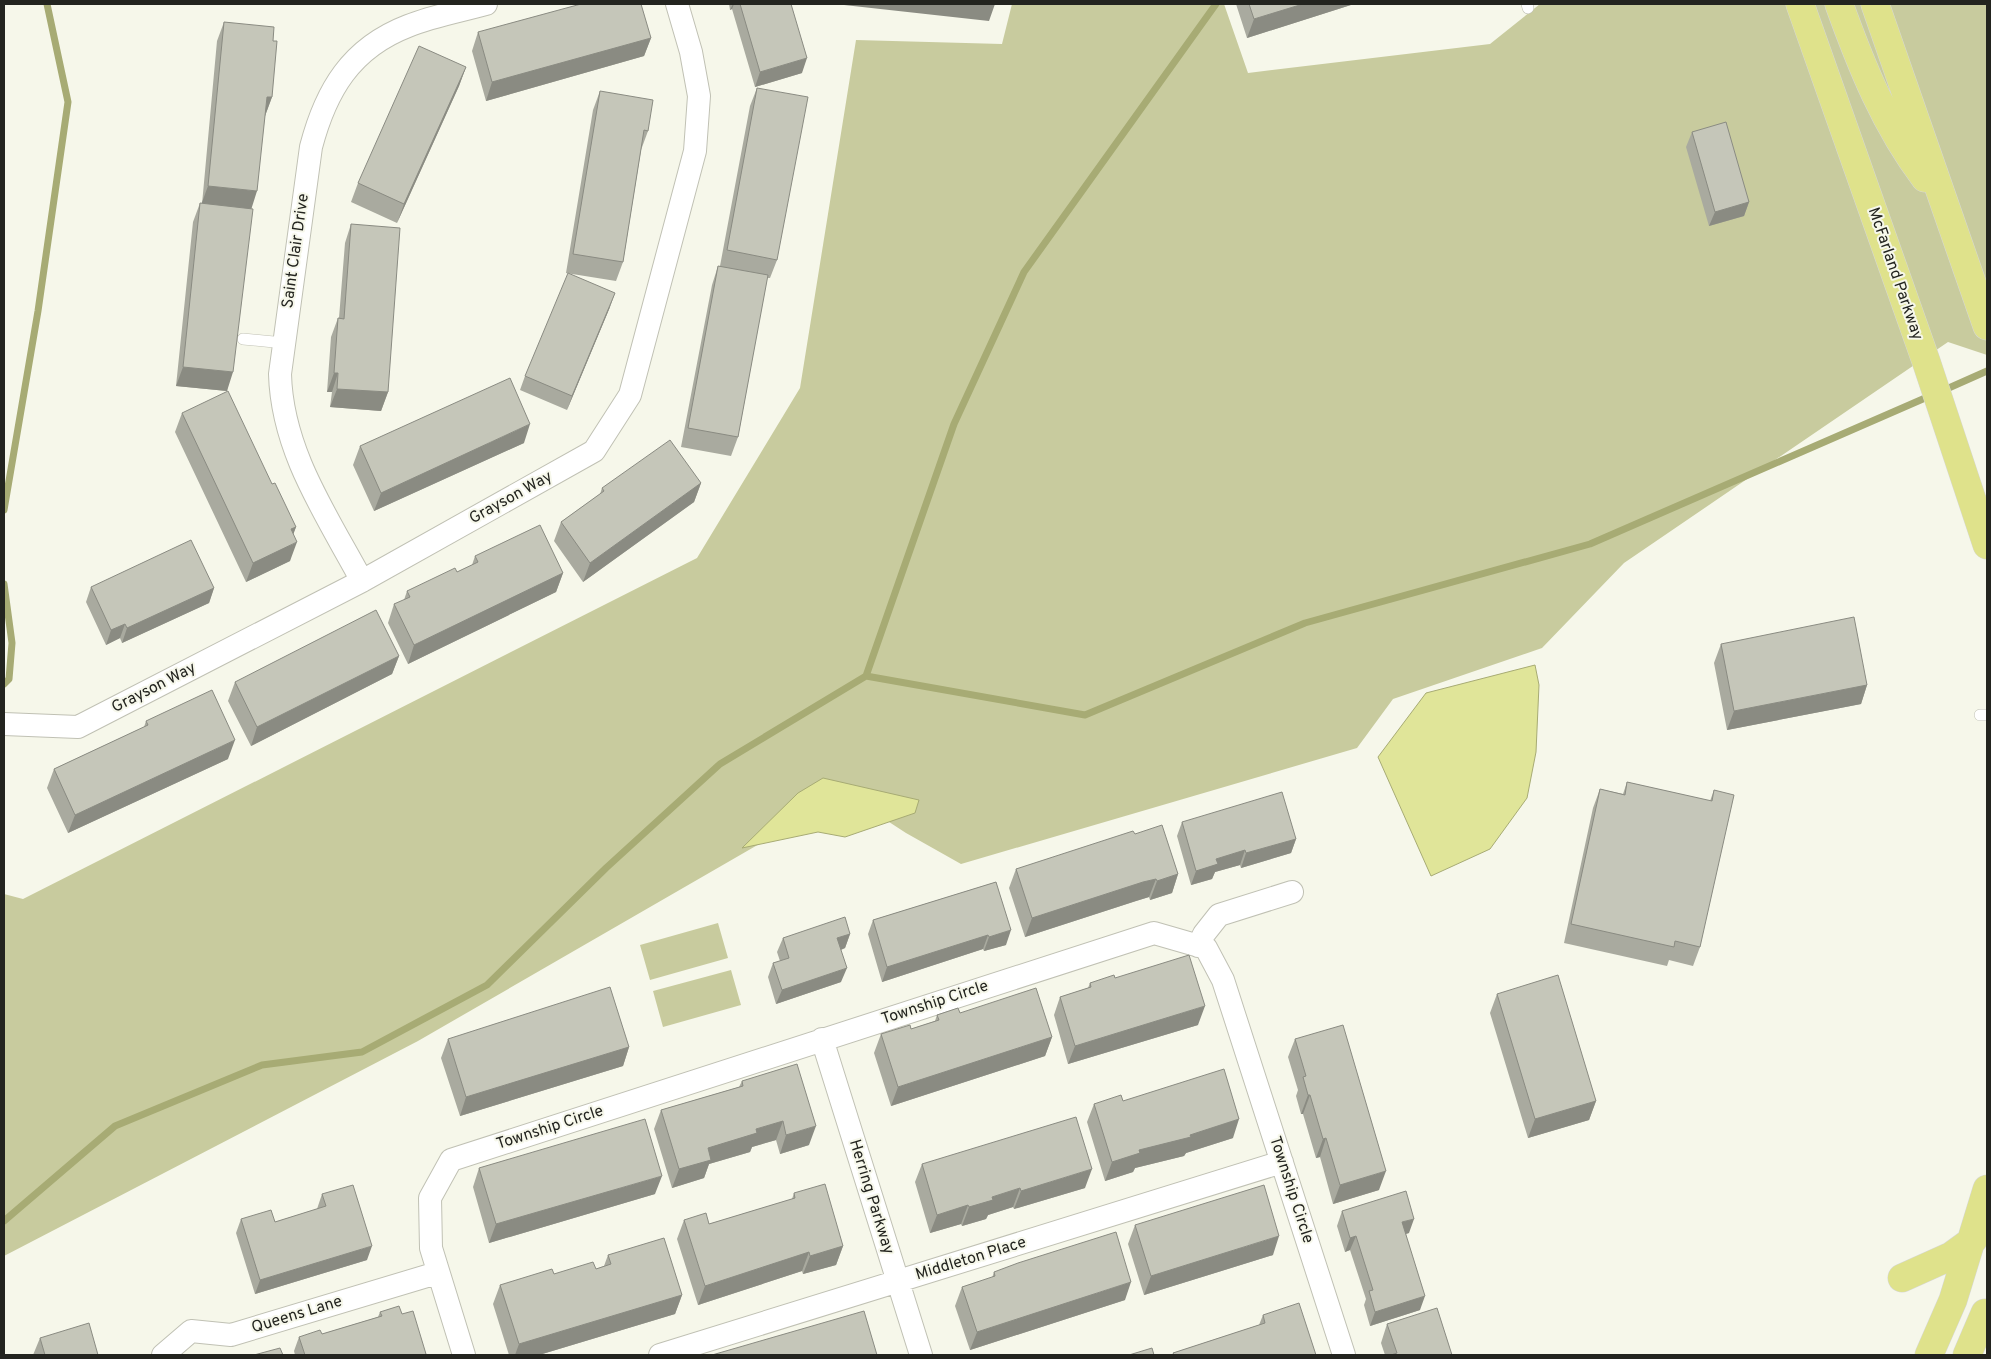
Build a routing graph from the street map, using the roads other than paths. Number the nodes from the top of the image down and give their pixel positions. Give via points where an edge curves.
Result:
1 (486, 4) edge
2 (677, 4) edge
3 (1800, 4) edge
4 (1839, 4) edge
5 (1875, 4) edge
6 (1944, 203) junction
7 (1987, 326) edge
8 (243, 339) dead end
9 (284, 343) junction
10 (1987, 545) edge
11 (362, 581) junction
12 (4, 724) edge
13 (1292, 892) dead end
14 (1198, 946) junction
15 (822, 1040) junction
16 (1282, 1162) junction
17 (1987, 1189) edge
18 (1973, 1240) junction
19 (437, 1273) junction
20 (1902, 1278) dead end
21 (898, 1282) junction
22 (1986, 1313) edge
23 (164, 1355) edge
24 (464, 1355) edge
25 (660, 1355) edge
26 (920, 1355) edge
27 (1344, 1355) edge
28 (1929, 1355) edge
29 (1967, 1355) edge

1 - 9 street, Saint Clair Drive via 408,26 384,38 343,72 328,96 311,147
2 - 11 street, Grayson Way via 696,74 699,122 695,151 630,395 594,451
3 - 10 main road, McFarland Parkway
4 - 6 main road via 1861,67 1880,104 1899,140
5 - 6 main road
6 - 7 main road
8 - 9 lane
9 - 11 street, Saint Clair Drive via 280,400 286,429 307,477
11 - 12 street, Grayson Way via 78,727
13 - 14 street via 1219,915
14 - 15 street, Township Circle via 1154,933
14 - 16 street, Township Circle via 1206,948 1223,980
15 - 19 street, Township Circle via 451,1160 430,1198 431,1248
15 - 21 street, Herring Parkway
16 - 21 street, Middleton Place
16 - 27 street, Township Circle
17 - 18 main road
18 - 20 main road via 1937,1264
18 - 28 main road via 1954,1300
19 - 23 street, Queens Lane via 232,1335 192,1331
19 - 24 street, Township Circle
21 - 25 street, Middleton Place
21 - 26 street, Herring Parkway
22 - 29 main road

